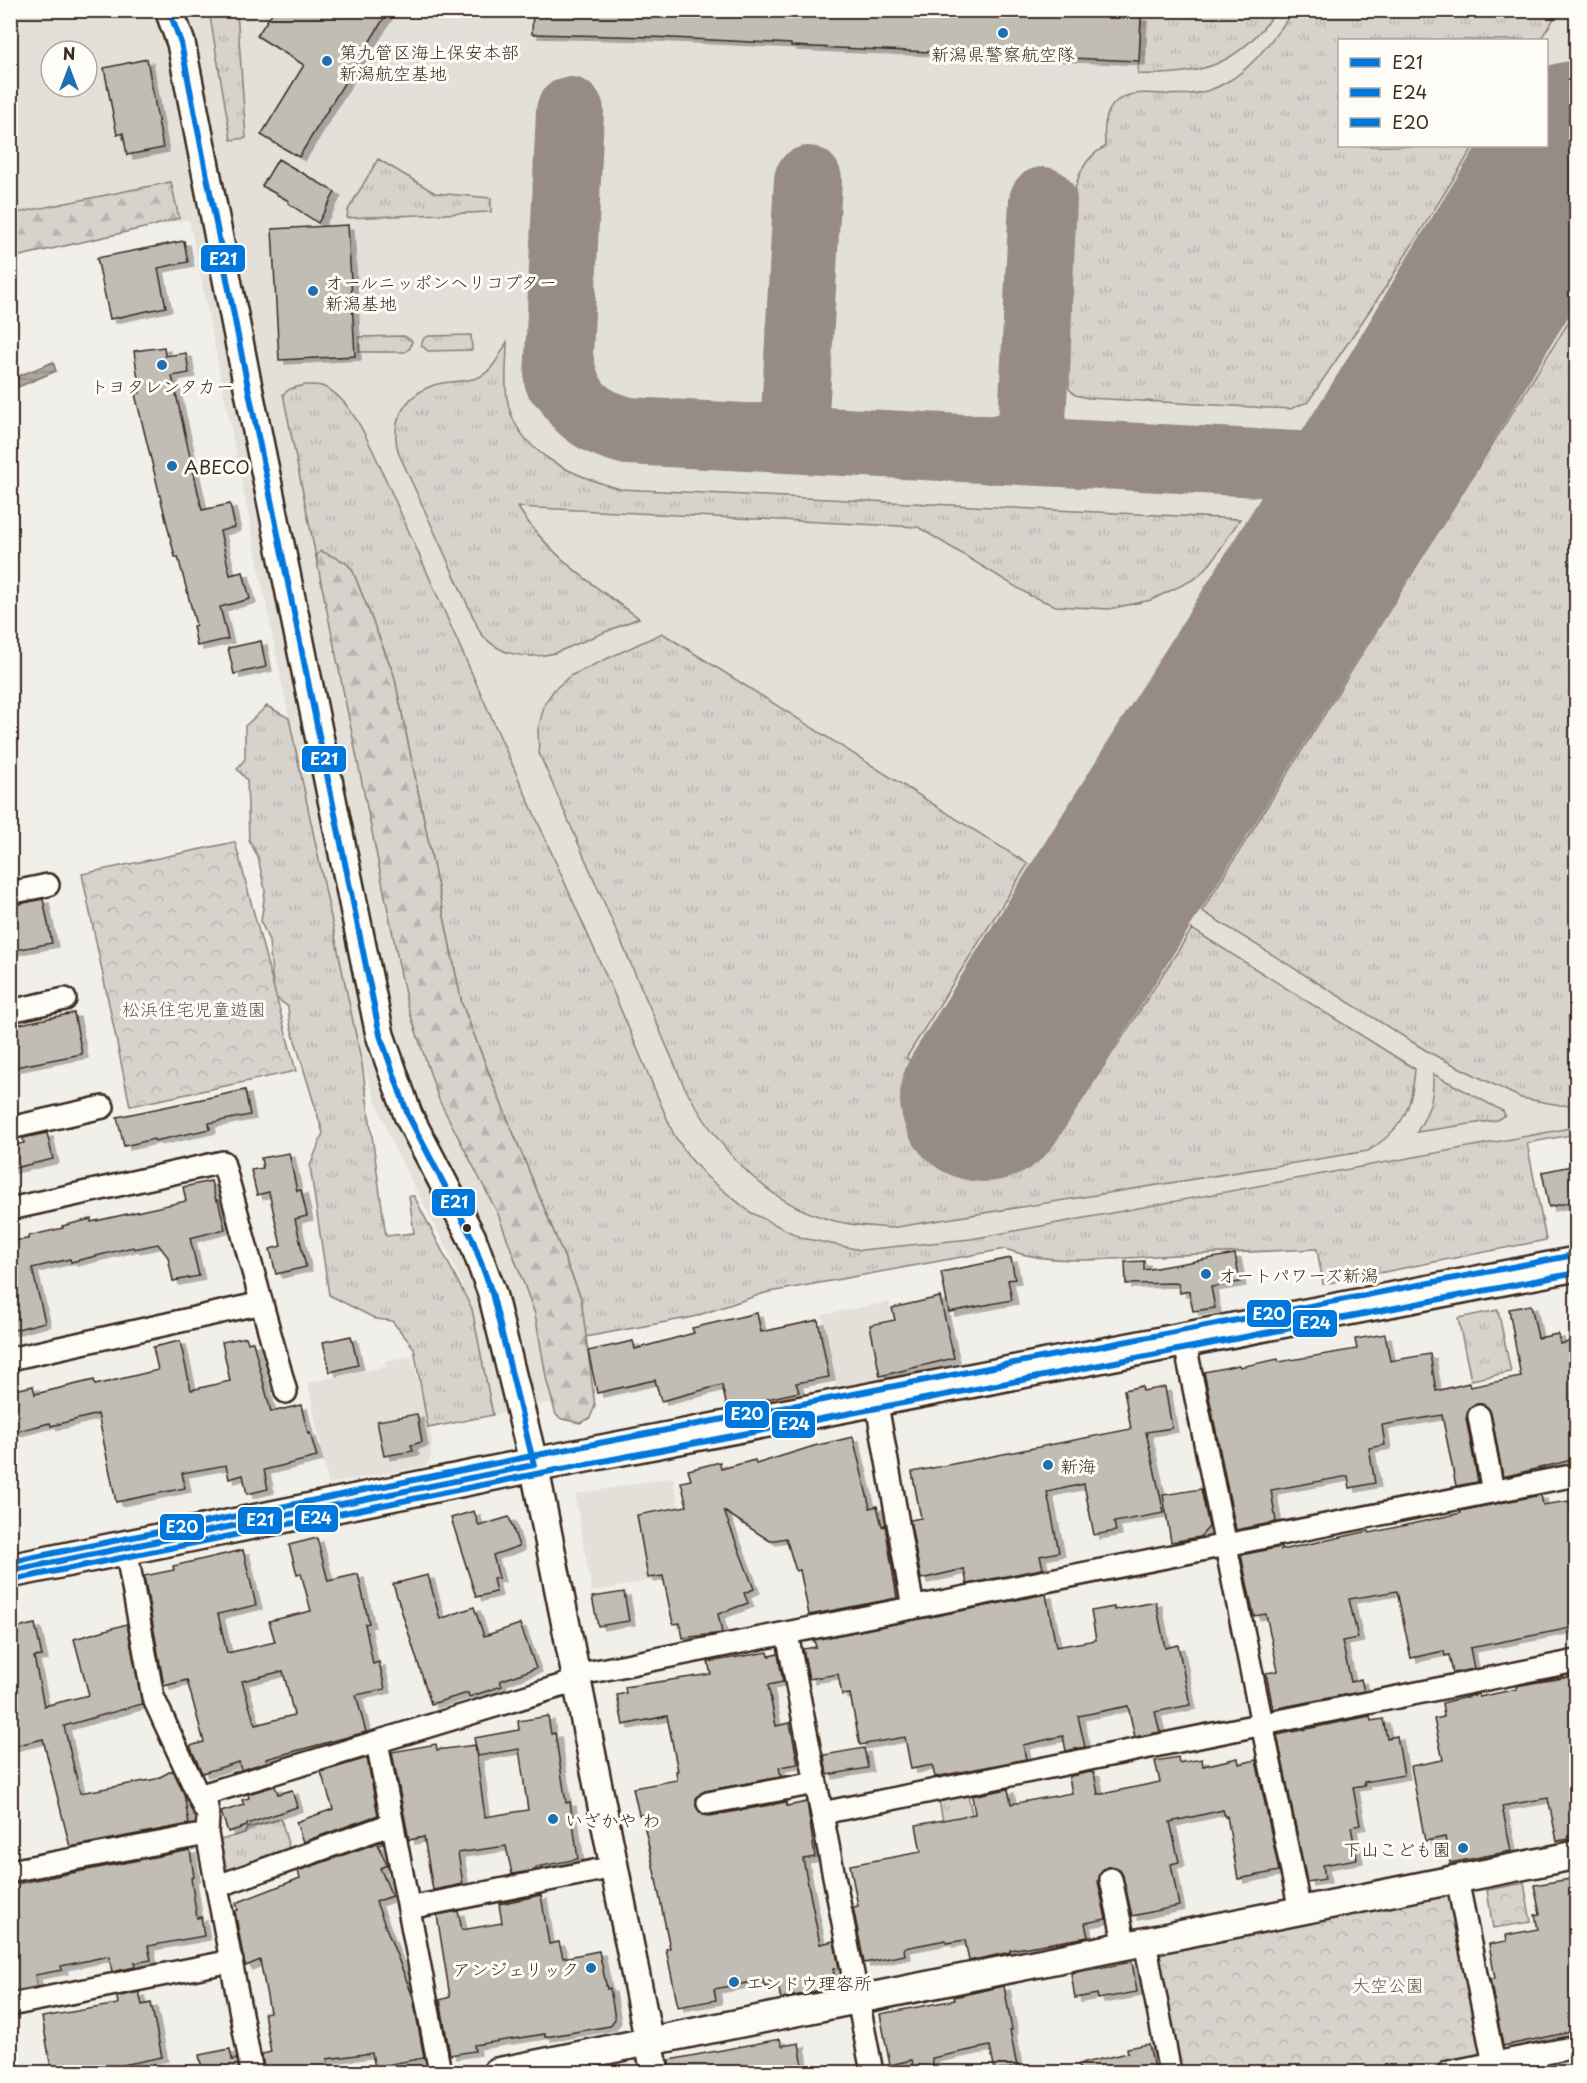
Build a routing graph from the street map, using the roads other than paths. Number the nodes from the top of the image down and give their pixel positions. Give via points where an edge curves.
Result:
1 (169, 10) edge
2 (180, 10) edge
3 (181, 43) junction
4 (48, 885) dead end
5 (10, 893) edge
6 (65, 999) dead end
7 (10, 1011) edge
8 (103, 1107) dead end
9 (10, 1128) edge
10 (10, 1209) edge
11 (1576, 1264) edge
12 (262, 1303) junction
13 (1184, 1339) junction
14 (10, 1359) edge
15 (286, 1392) dead end
16 (876, 1399) junction
17 (1479, 1416) dead end
18 (534, 1465) junction
19 (1576, 1475) edge
20 (1493, 1492) junction
21 (1226, 1546) junction
22 (126, 1549) junction
23 (10, 1571) edge
24 (913, 1608) junction
25 (786, 1634) junction
26 (1576, 1661) edge
27 (576, 1678) junction
28 (1263, 1725) junction
29 (376, 1742) junction
30 (816, 1783) junction
31 (708, 1803) dead end
32 (822, 1813) junction
33 (392, 1824) junction
34 (207, 1825) junction
35 (1576, 1856) edge
36 (614, 1867) junction
37 (10, 1871) edge
38 (1111, 1880) dead end
39 (1457, 1880) junction
40 (218, 1886) junction
41 (409, 1908) junction
42 (1300, 1911) junction
43 (1135, 1944) junction
44 (232, 1961) junction
45 (857, 1999) junction
46 (10, 2005) edge
47 (649, 2042) junction
48 (1576, 2047) edge
49 (1494, 2064) junction
50 (252, 2073) edge
51 (440, 2073) edge
52 (497, 2073) edge
53 (655, 2073) edge
54 (872, 2073) edge
55 (1170, 2073) edge
56 (1449, 2073) edge

1 - 3 street
2 - 3 street
3 - 18 street via 380,1035 408,1115 472,1238 492,1293
4 - 5 street
6 - 7 street
8 - 9 street
10 - 12 street via 223,1162
11 - 13 highway
12 - 14 street
12 - 15 street
13 - 16 highway
13 - 21 street
16 - 18 highway
16 - 24 street
17 - 20 street
18 - 22 highway
18 - 27 street
19 - 20 street
20 - 21 street
21 - 24 street
21 - 28 street
22 - 23 highway
22 - 34 street via 153,1697
24 - 25 street
25 - 27 street
25 - 30 street
26 - 28 street
27 - 29 street
27 - 36 street
28 - 32 street
28 - 42 street
29 - 33 street
29 - 34 street via 205,1794
30 - 31 street
30 - 32 street
32 - 45 street
33 - 40 street
33 - 41 street
34 - 37 street
34 - 40 street
35 - 39 street
36 - 41 street
36 - 47 street
38 - 43 street
39 - 42 street
39 - 49 street
40 - 44 street
41 - 51 street
42 - 43 street
43 - 45 street
43 - 55 street
44 - 46 street
44 - 50 street
45 - 47 street
45 - 54 street
47 - 52 street
47 - 53 street
48 - 49 street
49 - 56 street

